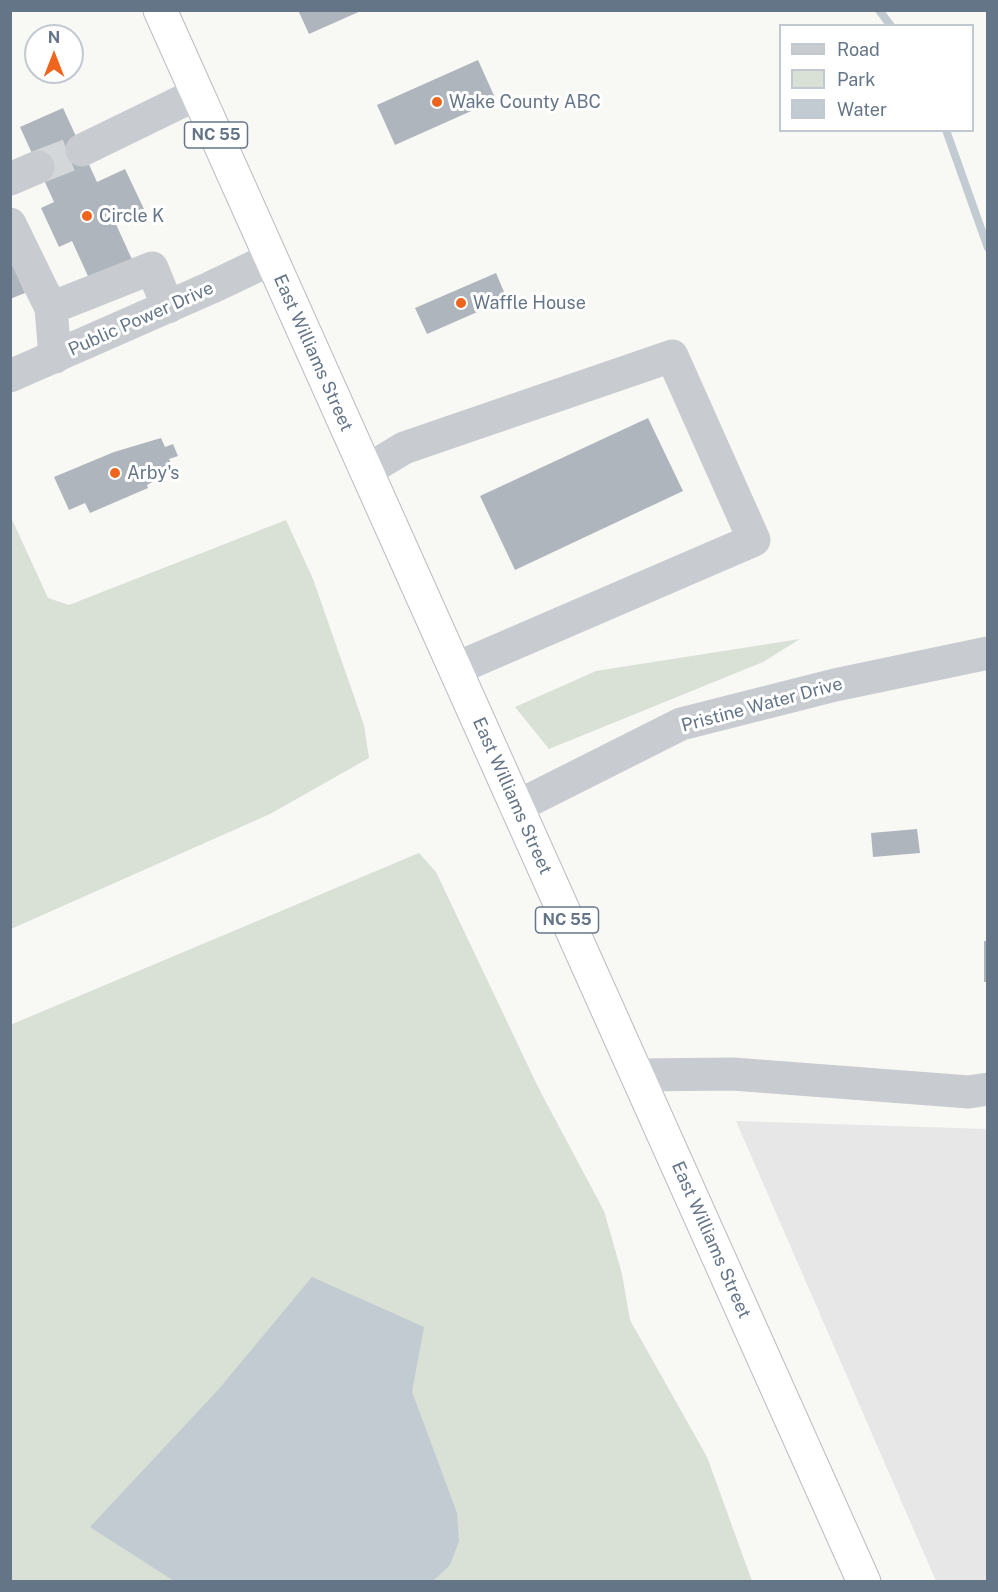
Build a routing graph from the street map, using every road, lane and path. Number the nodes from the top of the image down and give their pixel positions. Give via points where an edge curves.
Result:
1 (160, 10) edge
2 (198, 94) junction
3 (82, 150) tunnel mouth
4 (10, 224) edge
5 (271, 259) junction
6 (168, 307) junction
7 (51, 308) junction
8 (55, 357) junction
9 (10, 376) edge
10 (366, 471) junction
11 (987, 653) edge
12 (455, 669) junction
13 (516, 807) junction
14 (637, 1075) junction
15 (987, 1089) edge
16 (864, 1581) edge

1 - 2 highway, East Williams Street / NC 55
2 - 3 street
2 - 5 highway, East Williams Street / NC 55
4 - 7 street
5 - 6 street, Public Power Drive
5 - 10 highway, East Williams Street / NC 55
6 - 7 street via 152,268
6 - 8 street, Public Power Drive
7 - 8 street
8 - 9 street, Public Power Drive
10 - 12 highway, East Williams Street / NC 55
10 - 12 street via 404,448 672,357 754,540
11 - 13 street, Pristine Water Drive via 835,684 681,724
12 - 13 highway, East Williams Street / NC 55
13 - 14 highway, East Williams Street / NC 55
14 - 15 street via 733,1074 969,1092
14 - 16 highway, East Williams Street / NC 55

